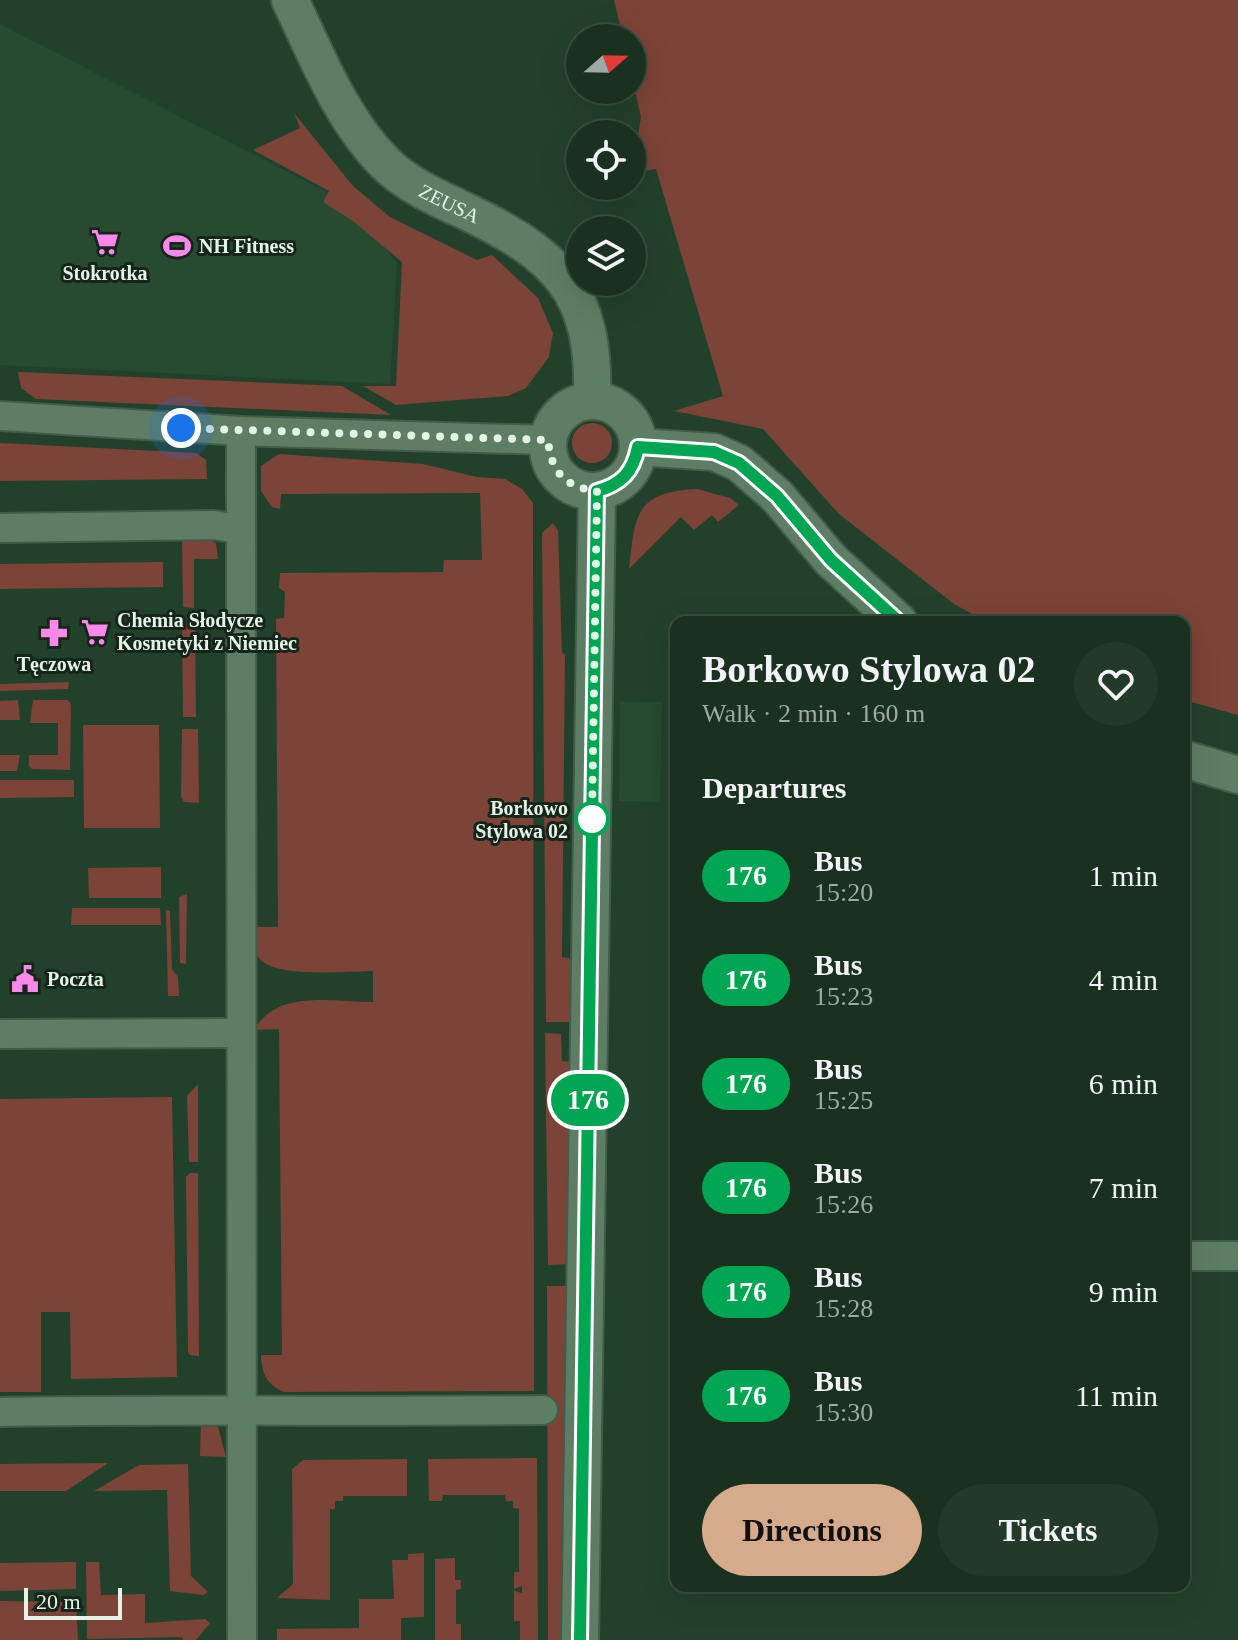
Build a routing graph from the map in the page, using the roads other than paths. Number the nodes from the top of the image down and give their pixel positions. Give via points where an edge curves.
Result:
1 (290, 0) edge
2 (592, 400) junction
3 (0, 416) edge
4 (241, 431) junction
5 (548, 440) junction
6 (638, 447) junction
7 (597, 491) junction
8 (0, 528) edge
9 (238, 529) junction
10 (892, 616) edge
11 (1190, 761) edge
12 (1238, 775) edge
13 (240, 1033) junction
14 (0, 1034) edge
15 (1190, 1256) edge
16 (1238, 1256) edge
17 (242, 1408) junction
18 (543, 1410) dead end
19 (0, 1412) edge
20 (242, 1640) edge
21 (580, 1640) edge

1 - 2 street, ZEUSA via 354,126 386,165 550,260 579,303 591,347
2 - 5 street via 562,412
2 - 6 street via 625,414
3 - 4 street
4 - 5 street
4 - 9 street
5 - 7 street via 550,460 560,477 577,488
6 - 7 street via 626,476
6 - 10 street via 714,452 739,463
7 - 21 street
8 - 9 street
9 - 13 street
11 - 12 street
13 - 14 street
13 - 17 street
15 - 16 street
17 - 18 street
17 - 19 street
17 - 20 street

